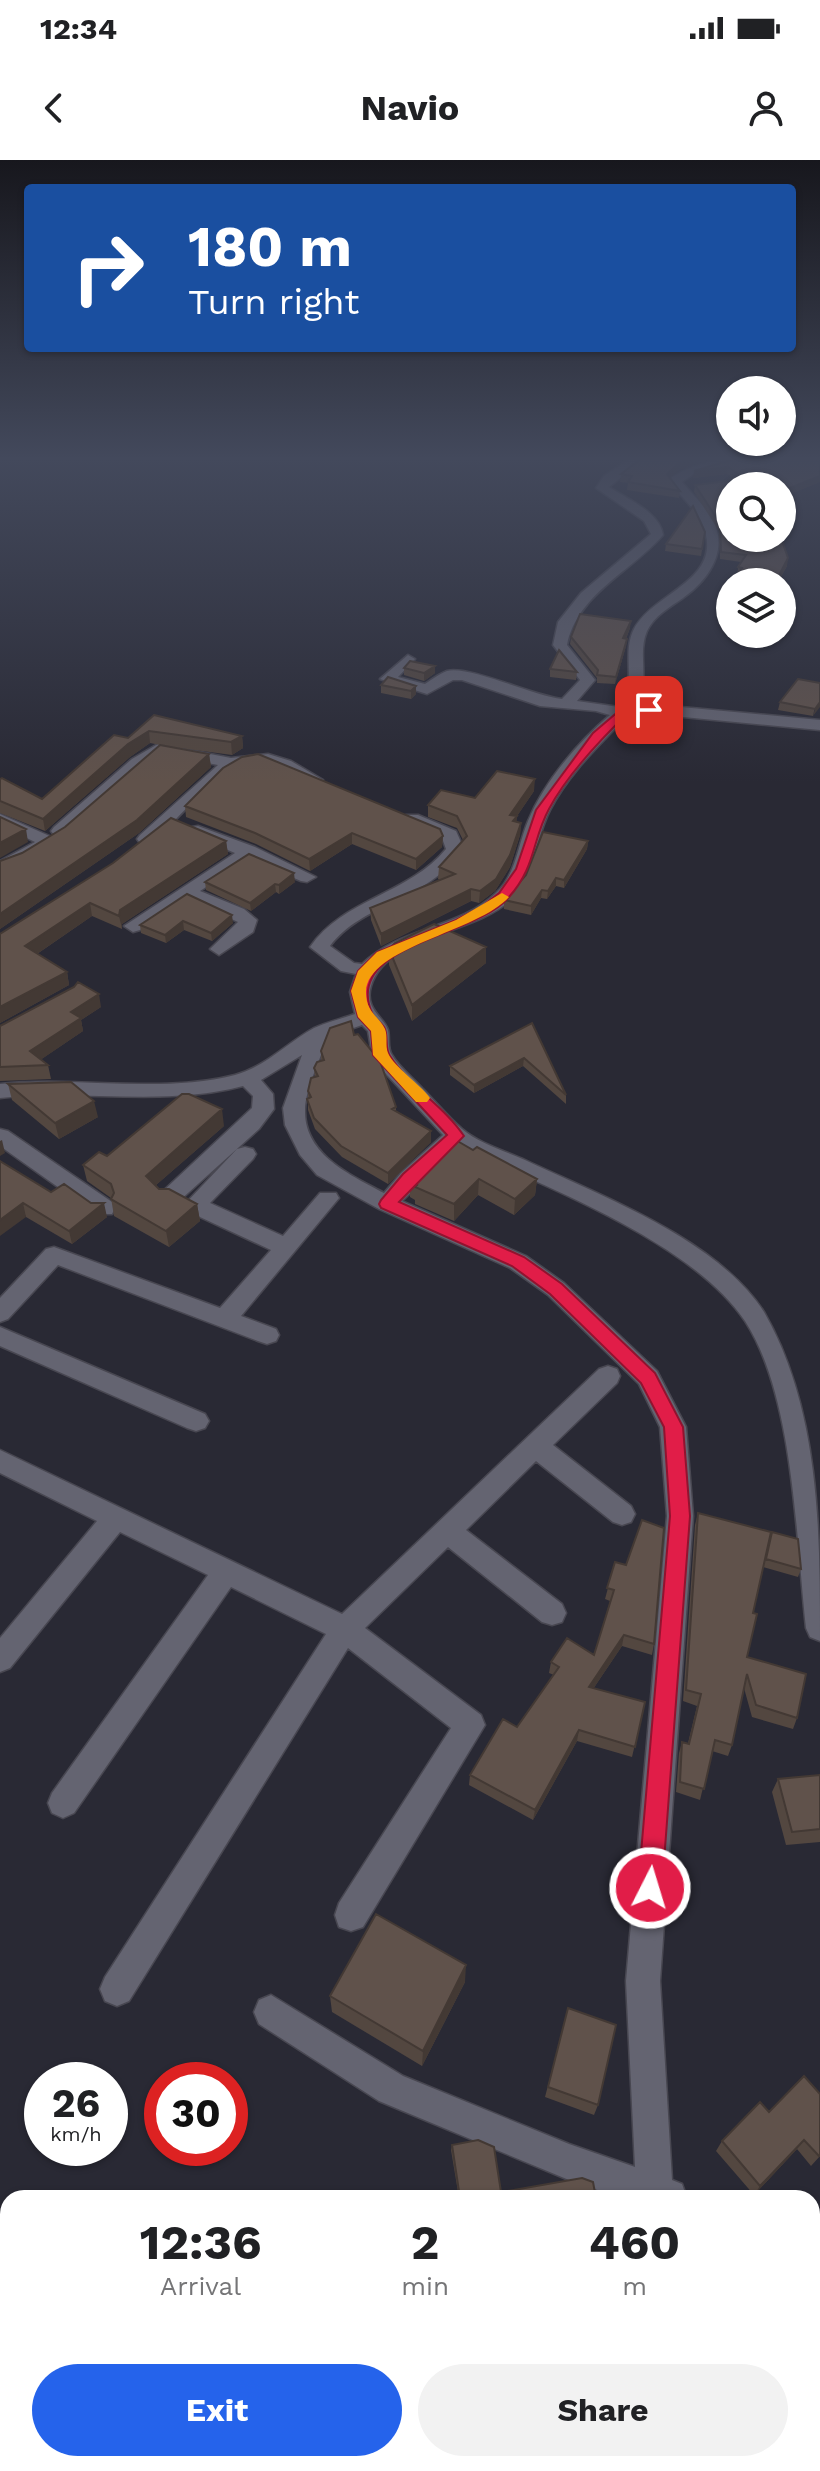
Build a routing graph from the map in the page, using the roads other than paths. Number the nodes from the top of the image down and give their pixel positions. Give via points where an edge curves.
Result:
1 (621, 566) edge
2 (707, 566) edge
3 (408, 659) edge
4 (570, 705) junction
5 (623, 710) junction
6 (820, 725) edge
7 (232, 763) junction
8 (337, 790) edge
9 (396, 812) edge
10 (0, 819) edge
11 (170, 820) junction
12 (48, 842) junction
13 (133, 850) edge
14 (249, 851) junction
15 (3, 862) edge
16 (307, 877) dead end
17 (185, 891) junction
18 (133, 926) dead end
19 (219, 949) dead end
20 (366, 971) junction
21 (365, 1017) junction
22 (319, 1034) junction
23 (247, 1078) junction
24 (0, 1091) edge
25 (0, 1136) edge
26 (456, 1136) junction
27 (245, 1154) dead end
28 (170, 1197) edge
29 (328, 1198) dead end
30 (387, 1204) junction
31 (104, 1208) edge
32 (286, 1247) junction
33 (0, 1313) edge
34 (225, 1319) junction
35 (267, 1335) dead end
36 (0, 1336) edge
37 (608, 1376) dead end
38 (196, 1421) dead end
39 (536, 1446) junction
40 (2, 1465) edge
41 (622, 1514) dead end
42 (116, 1517) junction
43 (447, 1530) junction
44 (227, 1571) junction
45 (552, 1613) dead end
46 (820, 1628) edge
47 (345, 1629) junction
48 (0, 1659) edge
49 (63, 1803) dead end
50 (351, 1915) dead end
51 (117, 1989) dead end
52 (271, 2012) dead end
53 (649, 2190) edge
54 (663, 2190) edge

1 - 4 street via 565,622 560,645 588,680
2 - 5 street via 651,614 639,631 637,687
3 - 4 street via 387,679 427,689 450,675 464,676 540,701
4 - 5 street
5 - 6 street
5 - 20 street via 542,810 523,869 503,896 461,923 382,955
7 - 8 street via 270,758
7 - 11 street via 208,779
7 - 12 street via 158,749
9 - 20 street via 450,835 455,849 423,881 359,914 319,947 348,967
10 - 12 street
11 - 13 street
11 - 14 street
12 - 15 street via 17,861
14 - 16 street
14 - 17 street
17 - 18 street
17 - 19 street via 248,920 246,928
20 - 21 street via 359,991
21 - 22 street
21 - 26 street via 378,1029 380,1055
22 - 23 street via 289,1058
22 - 30 street via 294,1108 296,1125 325,1170
23 - 24 street via 161,1090
23 - 28 street via 263,1094 263,1109
25 - 31 street
26 - 30 street
26 - 46 street via 652,1229 709,1268 754,1316 776,1362 798,1432
27 - 32 street via 195,1205
29 - 32 street
30 - 54 street via 518,1262 556,1289 648,1378 673,1427 680,1516 643,1981
32 - 34 street
33 - 34 street via 54,1255
34 - 35 street
36 - 38 street
37 - 39 street
39 - 41 street
39 - 43 street
40 - 42 street
42 - 44 street
42 - 48 street
43 - 45 street
43 - 47 street
44 - 47 street
44 - 49 street
47 - 50 street via 470,1725
47 - 51 street
52 - 53 street via 391,2089

